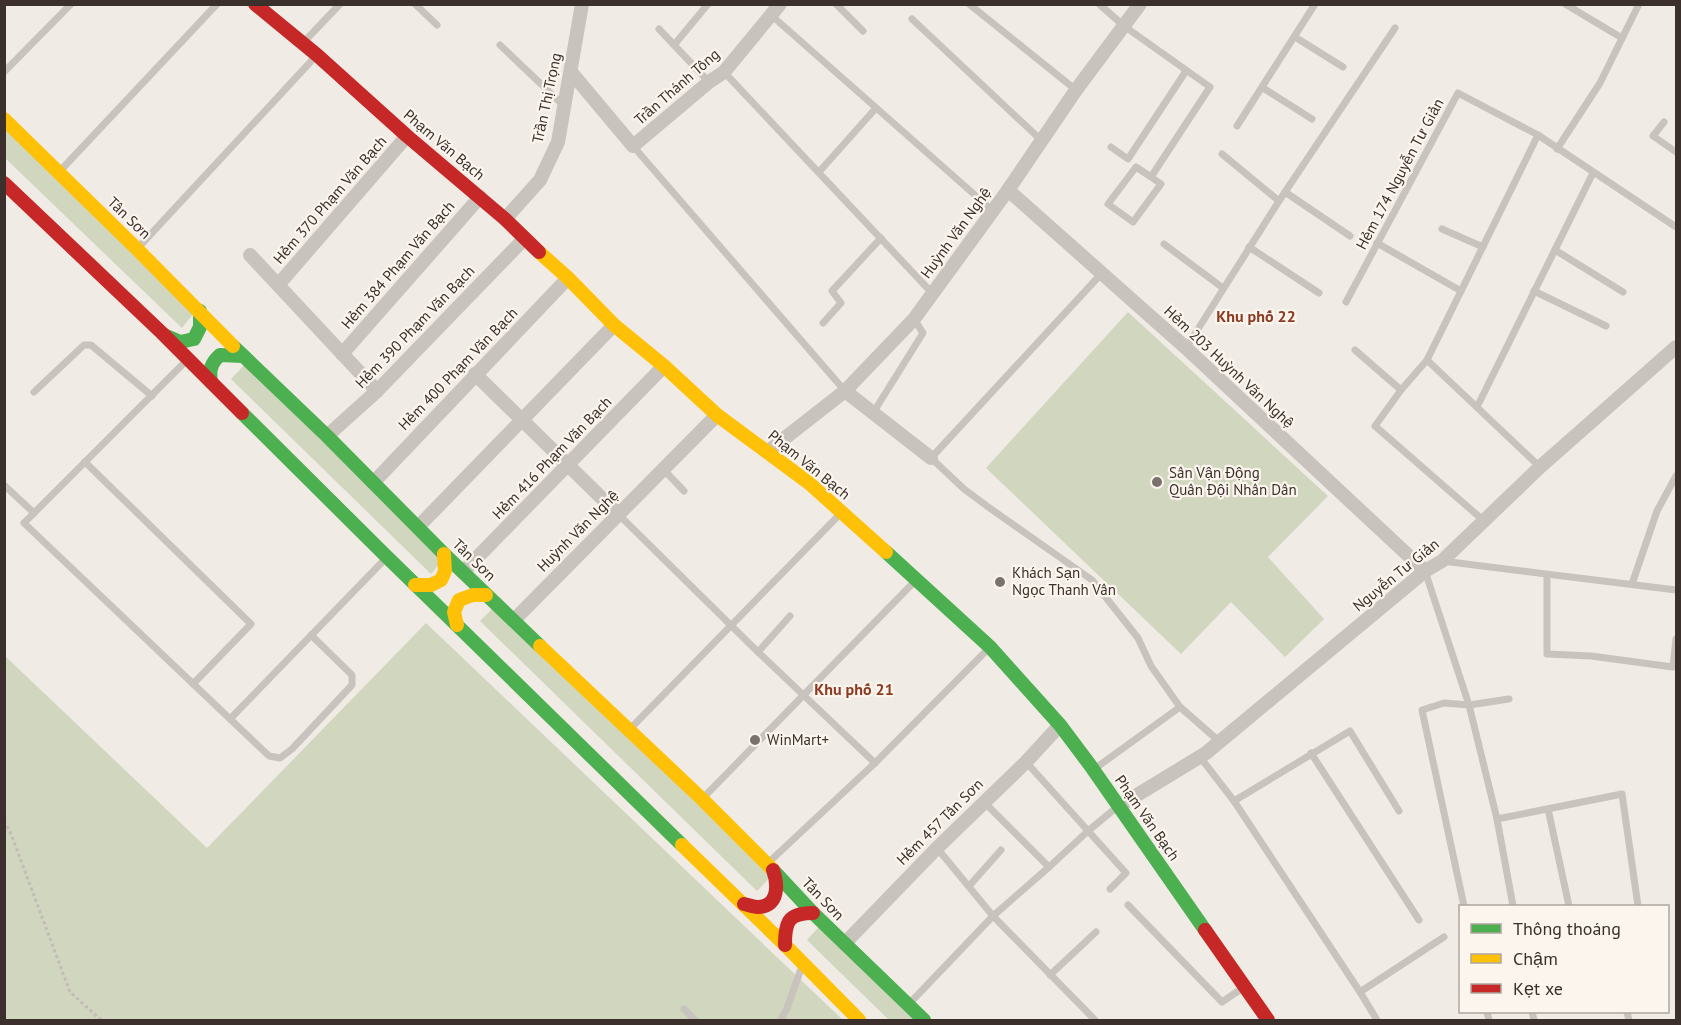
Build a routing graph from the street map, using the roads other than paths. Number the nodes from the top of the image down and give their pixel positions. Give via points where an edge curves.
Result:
1 (71, 4) edge
2 (217, 4) edge
3 (255, 4) edge
4 (340, 4) edge
5 (415, 4) edge
6 (582, 4) edge
7 (708, 4) edge
8 (836, 4) edge
9 (969, 4) edge
10 (1099, 4) edge
11 (1140, 4) edge
12 (1315, 4) edge
13 (1564, 4) edge
14 (1639, 4) edge
15 (775, 10) edge
16 (912, 19) dead end
17 (438, 25) dead end
18 (1124, 26) junction
19 (1395, 27) dead end
20 (659, 29) dead end
21 (863, 31) dead end
22 (1295, 37) junction
23 (1622, 38) junction
24 (303, 43) junction
25 (500, 45) dead end
26 (674, 45) junction
27 (317, 55) junction
28 (1343, 67) dead end
29 (1186, 71) junction
30 (4, 72) edge
31 (571, 72) junction
32 (724, 72) junction
33 (709, 82) junction
34 (1263, 88) junction
35 (1076, 90) junction
36 (565, 106) junction
37 (876, 108) junction
38 (1312, 118) dead end
39 (4, 119) edge
40 (1664, 122) dead end
41 (1237, 126) dead end
42 (1538, 135) junction
43 (407, 136) junction
44 (1041, 140) junction
45 (633, 146) junction
46 (1111, 147) dead end
47 (1557, 149) junction
48 (1677, 152) edge
49 (1222, 154) dead end
50 (819, 172) junction
51 (58, 173) junction
52 (1593, 173) junction
53 (1151, 177) junction
54 (5, 184) edge
55 (1008, 190) junction
56 (1285, 192) junction
57 (480, 197) junction
58 (1278, 201) junction
59 (993, 211) junction
60 (505, 219) junction
61 (1677, 227) edge
62 (1442, 229) dead end
63 (1350, 236) dead end
64 (881, 238) junction
65 (524, 239) junction
66 (1377, 243) junction
67 (1164, 244) dead end
68 (1483, 247) junction
69 (1249, 248) junction
70 (137, 249) junction
71 (1555, 249) junction
72 (250, 255) dead end
73 (1102, 273) junction
74 (568, 278) junction
75 (278, 285) junction
76 (1223, 288) junction
77 (1461, 291) junction
78 (1534, 291) junction
79 (1623, 292) dead end
80 (1319, 293) dead end
81 (933, 294) junction
82 (1346, 302) dead end
83 (200, 311) junction
84 (914, 319) junction
85 (823, 323) dead end
86 (614, 325) junction
87 (1606, 326) dead end
88 (162, 333) junction
89 (1186, 348) junction
90 (1356, 350) dead end
91 (1675, 352) edge
92 (342, 354) junction
93 (243, 356) junction
94 (188, 359) junction
95 (1427, 360) junction
96 (664, 366) junction
97 (475, 375) junction
98 (211, 382) junction
99 (1401, 390) junction
100 (377, 391) junction
101 (845, 391) junction
102 (34, 392) dead end
103 (152, 396) junction
104 (1477, 406) junction
105 (873, 413) junction
106 (717, 415) junction
107 (522, 420) junction
108 (327, 436) junction
109 (767, 452) junction
110 (931, 458) junction
111 (85, 462) junction
112 (569, 464) junction
113 (1540, 467) junction
114 (663, 470) junction
115 (1677, 476) edge
116 (373, 483) junction
117 (4, 485) edge
118 (684, 491) dead end
119 (34, 513) junction
120 (841, 513) junction
121 (618, 514) junction
122 (1484, 521) junction
123 (418, 527) junction
124 (444, 554) junction
125 (387, 557) junction
126 (1442, 561) junction
127 (1425, 571) junction
128 (462, 572) junction
129 (1547, 575) junction
130 (917, 579) junction
131 (1632, 584) junction
132 (415, 585) junction
133 (1677, 590) edge
134 (486, 595) junction
135 (790, 616) dead end
136 (514, 620) junction
137 (457, 625) junction
138 (731, 626) junction
139 (311, 635) junction
140 (1677, 639) edge
141 (990, 647) junction
142 (758, 652) junction
143 (193, 684) junction
144 (804, 696) junction
145 (1509, 699) dead end
146 (1469, 705) junction
147 (1180, 707) junction
148 (230, 719) junction
149 (1060, 725) junction
150 (629, 730) junction
151 (1220, 742) junction
152 (1311, 753) junction
153 (1200, 757) junction
154 (1026, 762) junction
155 (875, 763) junction
156 (1094, 770) junction
157 (702, 799) junction
158 (1234, 801) junction
159 (984, 802) junction
160 (1119, 806) junction
161 (1548, 809) junction
162 (1399, 811) dead end
163 (1497, 819) junction
164 (1088, 831) junction
165 (937, 848) junction
166 (1001, 850) dead end
167 (770, 867) junction
168 (1049, 867) junction
169 (970, 885) junction
170 (1110, 889) dead end
171 (744, 904) junction
172 (1128, 905) dead end
173 (1464, 905) edge
174 (1513, 905) edge
175 (1569, 905) edge
176 (1638, 905) edge
177 (813, 913) junction
178 (993, 916) junction
179 (1419, 920) dead end
180 (1096, 932) dead end
181 (1444, 937) dead end
182 (844, 944) junction
183 (785, 945) junction
184 (803, 963) junction
185 (1050, 975) junction
186 (1244, 987) junction
187 (1360, 992) junction
188 (908, 1005) junction
189 (684, 1009) dead end
190 (695, 1020) edge
191 (781, 1020) edge
192 (859, 1020) edge
193 (924, 1020) edge
194 (1095, 1020) edge
195 (1268, 1020) edge
196 (1377, 1020) edge

1 - 30 lane
2 - 51 lane
3 - 24 street, Phạm Văn Bạch
4 - 24 lane
5 - 17 lane
6 - 31 street, Trần Thị Trọng
7 - 26 lane
8 - 21 lane
9 - 35 lane
10 - 18 lane
11 - 18 street, Huỳnh Văn Nghệ
12 - 22 lane
13 - 23 lane
14 - 23 lane
15 - 32 street, Trần Thánh Tông
15 - 37 lane
16 - 44 lane
18 - 29 lane
18 - 35 street, Huỳnh Văn Nghệ
19 - 56 lane
20 - 26 lane
22 - 28 lane
22 - 34 lane
23 - 47 lane via 1600,82
24 - 27 street, Phạm Văn Bạch
25 - 36 lane
26 - 33 lane
27 - 43 street, Phạm Văn Bạch
27 - 70 lane
29 - 46 lane via 1128,159
29 - 53 lane via 1210,87
31 - 36 street, Trần Thị Trọng
31 - 45 street, Trần Thánh Tông
32 - 33 street, Trần Thánh Tông
32 - 50 lane
33 - 45 street, Trần Thánh Tông
34 - 38 lane
34 - 41 lane
35 - 44 street, Huỳnh Văn Nghệ
36 - 60 street, Trần Thị Trọng via 558,142 540,180
37 - 50 lane
37 - 59 lane
39 - 51 street, Tân Sơn
40 - 48 lane via 1653,136
42 - 47 lane, Hẻm 174 Nguyễn Tư Giản
42 - 66 lane, Hẻm 174 Nguyễn Tư Giản via 1458,93
42 - 68 lane
43 - 57 street, Phạm Văn Bạch
43 - 75 street, Hẻm 370 Phạm Văn Bạch
44 - 55 street, Huỳnh Văn Nghệ
45 - 101 lane
47 - 52 lane, Hẻm 174 Nguyễn Tư Giản
49 - 58 lane
50 - 64 lane
51 - 70 street, Tân Sơn
52 - 61 lane, Hẻm 174 Nguyễn Tư Giản
52 - 71 lane
53 - 53 lane via 1161,183 1132,222 1108,204 1136,167
54 - 88 street
55 - 59 street, Huỳnh Văn Nghệ
55 - 73 street, Hẻm 203 Huỳnh Văn Nghệ
56 - 58 lane
56 - 63 lane
57 - 60 street, Phạm Văn Bạch
57 - 92 street, Hẻm 384 Phạm Văn Bạch
58 - 69 lane
59 - 81 street, Huỳnh Văn Nghệ
60 - 65 street, Phạm Văn Bạch
62 - 68 lane
64 - 81 lane
64 - 85 lane via 832,291 841,303
65 - 74 street, Phạm Văn Bạch
65 - 100 street, Hẻm 390 Phạm Văn Bạch
66 - 77 lane
66 - 82 lane, Hẻm 174 Nguyễn Tư Giản
67 - 76 lane
68 - 77 lane
69 - 76 lane
69 - 80 lane
70 - 83 street, Tân Sơn
71 - 78 lane
71 - 79 lane
72 - 75 street, Hẻm 370 Phạm Văn Bạch
73 - 89 street, Hẻm 203 Huỳnh Văn Nghệ
73 - 110 lane
74 - 86 street, Phạm Văn Bạch
74 - 97 street, Hẻm 400 Phạm Văn Bạch
75 - 92 street, Hẻm 370 Phạm Văn Bạch
76 - 89 lane
77 - 95 lane
78 - 87 lane
78 - 104 lane
81 - 84 street, Huỳnh Văn Nghệ
83 - 88 street via 200,327 194,339 178,342
83 - 93 street, Tân Sơn
84 - 101 street, Huỳnh Văn Nghệ
84 - 105 lane via 923,333
86 - 96 street, Phạm Văn Bạch
86 - 107 street
88 - 94 street
89 - 127 street, Hẻm 203 Huỳnh Văn Nghệ
90 - 99 lane
91 - 113 street, Nguyễn Tư Giản
92 - 100 street, Hẻm 370 Phạm Văn Bạch
93 - 98 street via 220,355 209,371
93 - 108 street, Tân Sơn
94 - 98 street
94 - 103 lane
95 - 99 lane
95 - 104 lane
96 - 106 street, Phạm Văn Bạch
96 - 112 street, Hẻm 416 Phạm Văn Bạch
97 - 107 street
97 - 116 street, Hẻm 400 Phạm Văn Bạch
98 - 125 street
99 - 122 lane via 1375,426
100 - 108 street, Hẻm 390 Phạm Văn Bạch
101 - 105 street
101 - 109 street, Huỳnh Văn Nghệ
102 - 103 lane via 84,345 91,345
103 - 111 lane
104 - 113 lane
105 - 110 street
106 - 109 street, Phạm Văn Bạch
106 - 114 street, Huỳnh Văn Nghệ
107 - 112 street
107 - 123 street
108 - 116 street, Tân Sơn
109 - 120 street, Phạm Văn Bạch
110 - 147 lane via 964,489 1092,580 1138,638 1151,666
111 - 119 lane
111 - 143 lane via 252,624
112 - 121 street
112 - 128 street, Hẻm 416 Phạm Văn Bạch
113 - 122 street, Nguyễn Tư Giản
114 - 118 lane
114 - 121 street, Huỳnh Văn Nghệ
115 - 131 lane via 1657,511
116 - 123 street, Tân Sơn
117 - 119 lane
119 - 143 lane via 24,523
120 - 130 street, Phạm Văn Bạch
120 - 138 lane
121 - 136 street, Huỳnh Văn Nghệ
121 - 138 lane
122 - 126 street, Nguyễn Tư Giản
123 - 124 street, Tân Sơn
124 - 128 street, Tân Sơn
124 - 132 street via 446,570 442,580 432,586
125 - 132 street
125 - 139 lane
126 - 127 street, Nguyễn Tư Giản
126 - 129 lane
127 - 146 lane
127 - 151 street, Nguyễn Tư Giản
128 - 134 street, Tân Sơn
129 - 131 lane
129 - 140 lane via 1547,654 1673,668
130 - 141 street, Phạm Văn Bạch
130 - 144 lane
131 - 133 lane
132 - 137 street
134 - 136 street, Tân Sơn
134 - 137 street via 459,600 454,612
135 - 142 lane
136 - 150 street, Tân Sơn
137 - 171 street
138 - 142 lane
138 - 150 lane
139 - 148 lane
139 - 148 lane via 352,675 353,681 292,749 280,758 269,756
141 - 149 street, Phạm Văn Bạch
141 - 155 lane
142 - 144 lane
143 - 148 lane
144 - 155 lane
144 - 157 lane
145 - 146 lane
146 - 163 lane
146 - 173 lane via 1443,703 1422,710
147 - 151 lane
147 - 156 lane
149 - 154 street, Hẻm 457 Tân Sơn
149 - 156 street, Phạm Văn Bạch
150 - 157 street, Tân Sơn
151 - 153 street, Nguyễn Tư Giản
152 - 158 lane
152 - 162 lane via 1350,731
152 - 179 lane
153 - 158 lane
153 - 160 street, Nguyễn Tư Giản
154 - 159 street, Hẻm 457 Tân Sơn
154 - 164 lane
155 - 167 lane
156 - 160 street, Phạm Văn Bạch
157 - 167 street, Tân Sơn
158 - 187 lane
159 - 165 street, Hẻm 457 Tân Sơn
159 - 168 lane
160 - 164 lane
160 - 186 street, Phạm Văn Bạch
161 - 163 lane
161 - 175 lane
161 - 176 lane via 1622,794
163 - 174 lane
164 - 168 lane
164 - 170 lane via 1126,873
165 - 169 lane
165 - 182 street, Hẻm 457 Tân Sơn
166 - 169 lane
167 - 171 street via 778,881 772,901 758,907
167 - 177 street, Tân Sơn
168 - 178 lane
169 - 178 lane
171 - 183 street
172 - 186 lane via 1222,1002
177 - 182 street, Tân Sơn
177 - 183 street via 793,916 785,926
178 - 185 lane
178 - 188 lane
180 - 185 lane
181 - 187 lane
182 - 188 street, Tân Sơn
183 - 184 street
184 - 191 lane
184 - 192 street
185 - 194 lane
186 - 195 street, Phạm Văn Bạch
187 - 196 lane
188 - 193 street, Tân Sơn
189 - 190 lane

